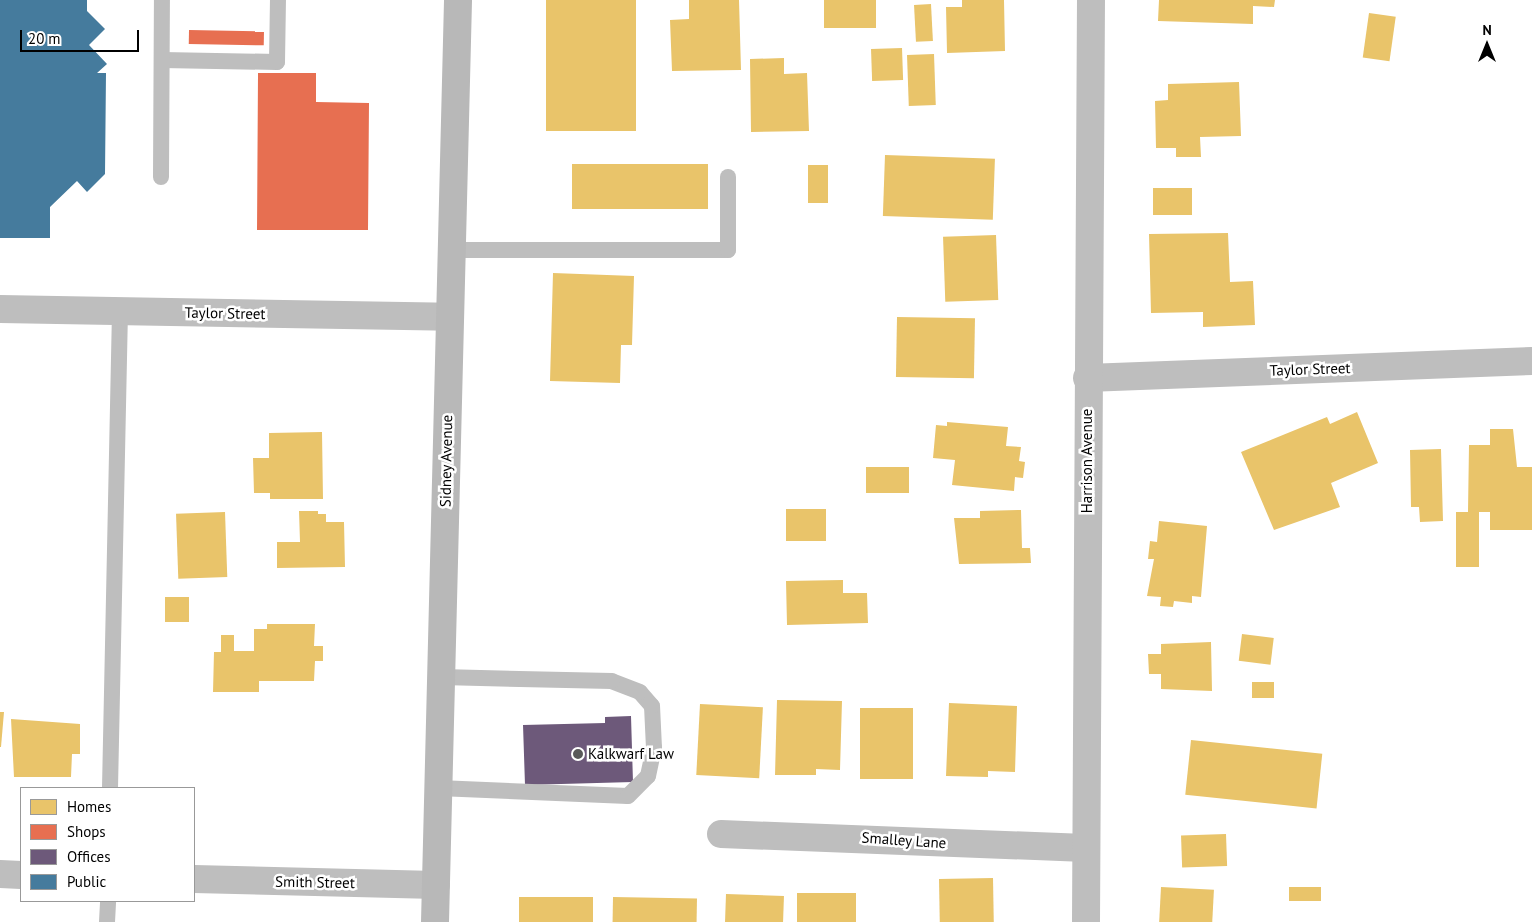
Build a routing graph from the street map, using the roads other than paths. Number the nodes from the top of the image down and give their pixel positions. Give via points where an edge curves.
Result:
1 (162, 0) edge
2 (278, 0) edge
3 (458, 0) edge
4 (1091, 0) edge
5 (162, 60) junction
6 (161, 177) dead end
7 (728, 177) dead end
8 (451, 250) junction
9 (0, 309) edge
10 (120, 312) junction
11 (449, 317) junction
12 (1532, 361) edge
13 (1088, 378) junction
14 (441, 676) junction
15 (110, 787) edge
16 (438, 788) junction
17 (721, 834) dead end
18 (1086, 848) junction
19 (0, 874) edge
20 (20, 875) edge
21 (195, 879) edge
22 (436, 885) junction
23 (108, 902) edge
24 (107, 922) edge
25 (435, 922) edge
26 (1086, 922) edge

1 - 5 lane
2 - 5 lane via 277,62
3 - 8 main road, Sidney Avenue
4 - 13 street, Harrison Avenue
5 - 6 lane
7 - 8 lane via 728,250
8 - 11 main road, Sidney Avenue
9 - 10 street, Taylor Street
10 - 11 street, Taylor Street
10 - 15 lane
11 - 14 main road, Sidney Avenue
12 - 13 street, Taylor Street
13 - 18 street, Harrison Avenue
14 - 16 main road, Sidney Avenue
14 - 16 lane via 612,680 640,692 652,706 654,748 648,776 628,796
16 - 22 main road, Sidney Avenue
17 - 18 street, Smalley Lane
18 - 26 street, Harrison Avenue
19 - 20 street
21 - 22 street, Smith Street
22 - 25 main road, Sidney Avenue
23 - 24 lane

